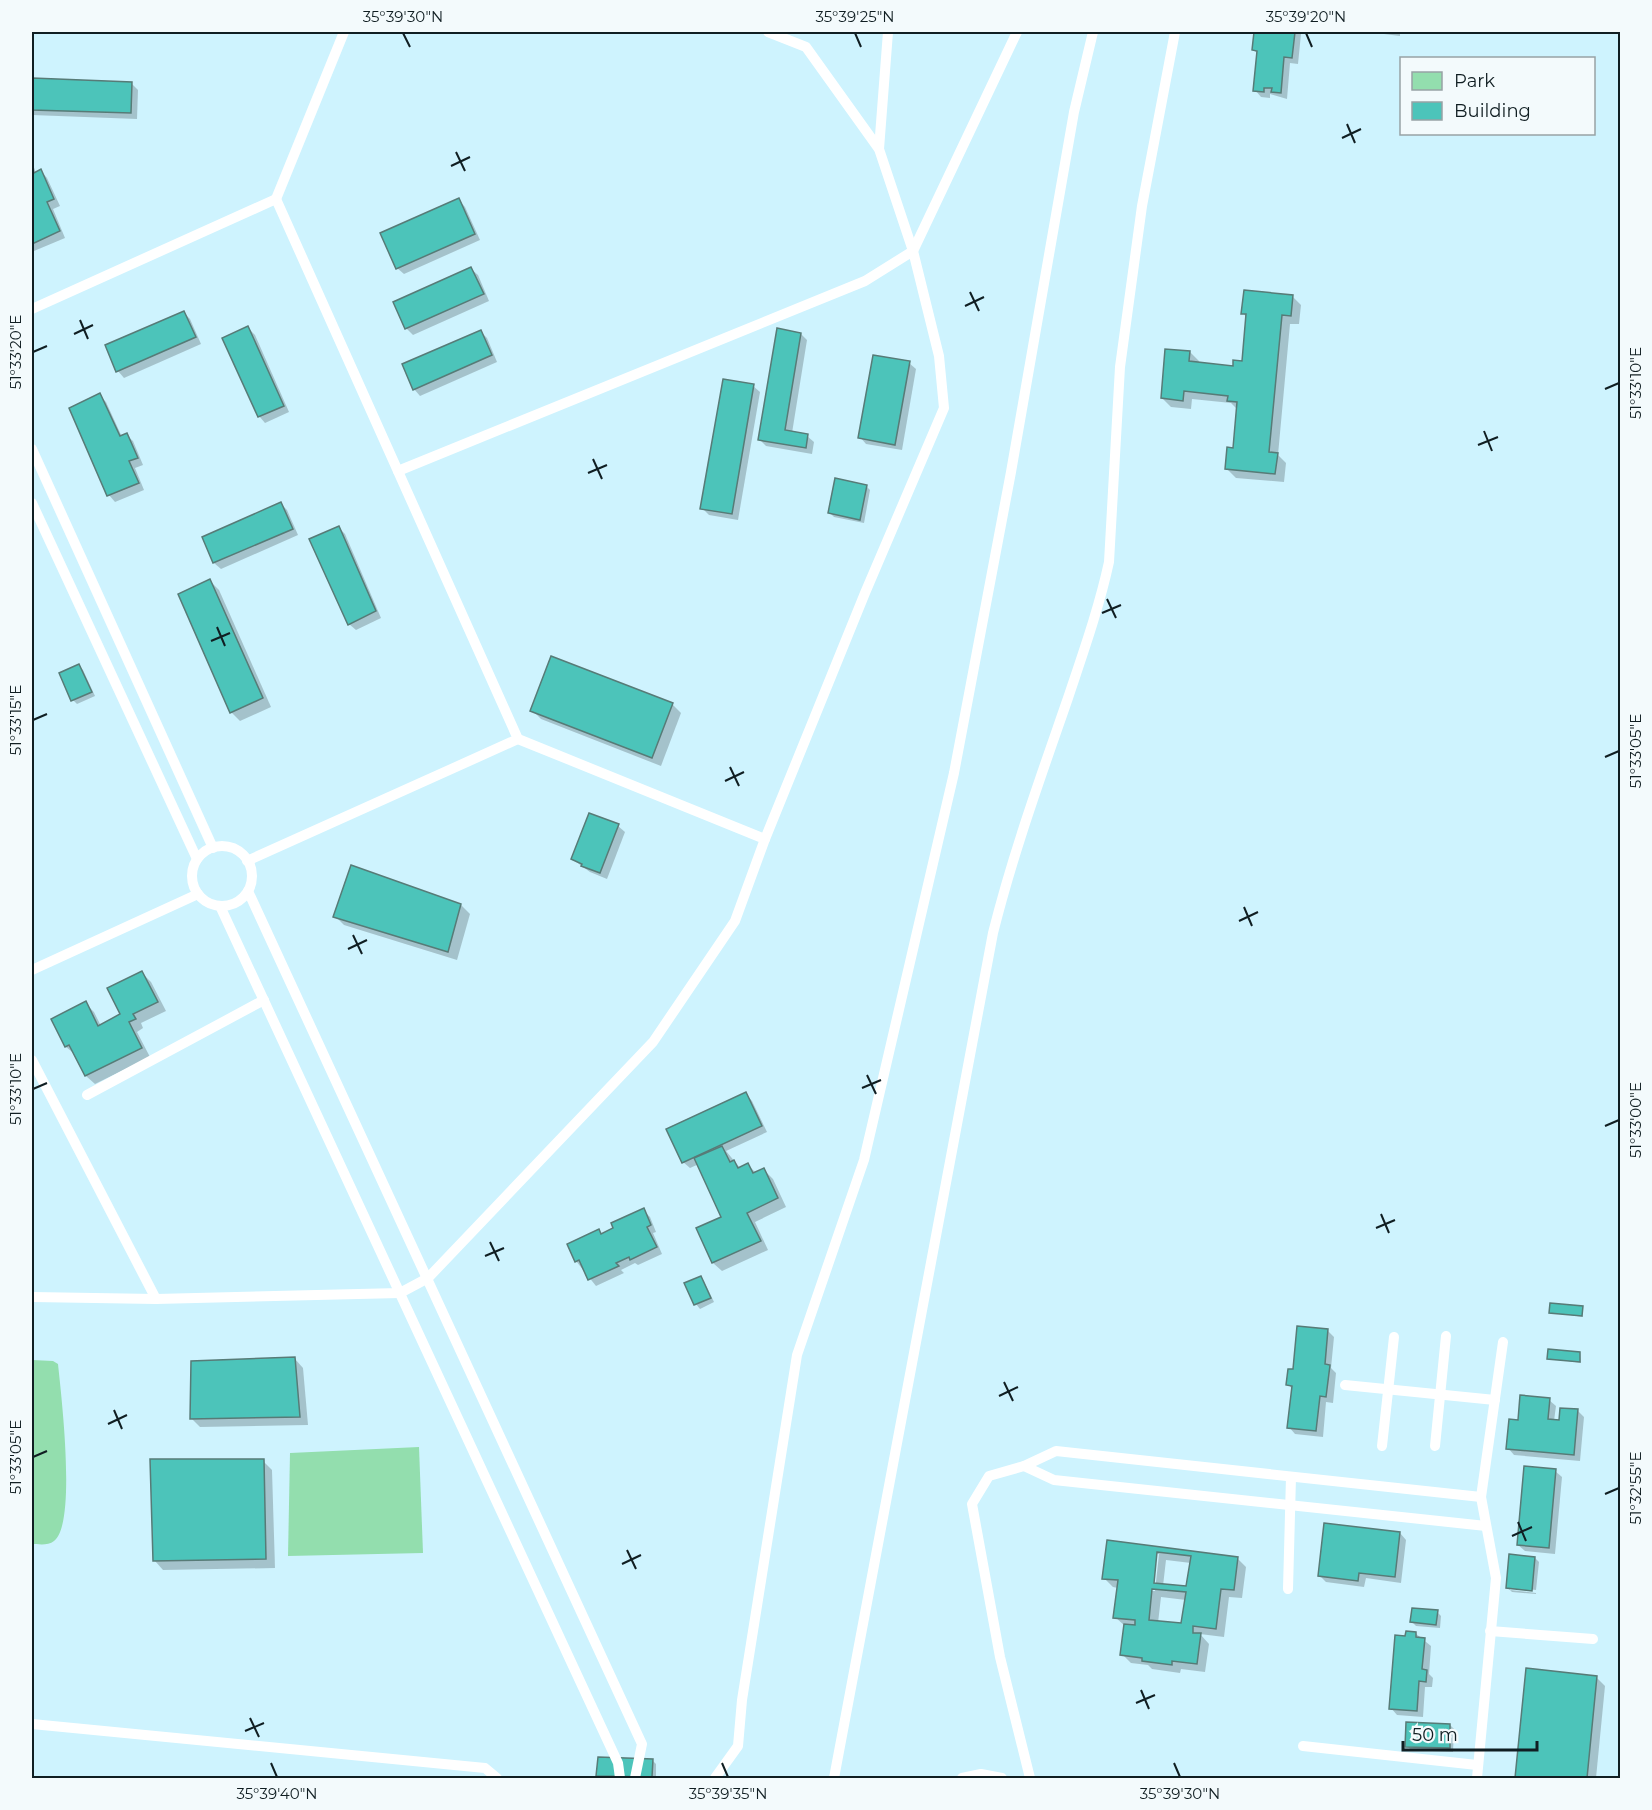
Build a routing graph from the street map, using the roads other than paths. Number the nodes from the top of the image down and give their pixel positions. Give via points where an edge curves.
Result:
1 (345, 32) edge
2 (768, 32) edge
3 (888, 32) edge
4 (1017, 32) edge
5 (1093, 32) edge
6 (1175, 32) edge
7 (788, 35) edge
8 (879, 149) junction
9 (276, 199) junction
10 (913, 252) junction
11 (32, 309) edge
12 (32, 448) edge
13 (398, 471) junction
14 (32, 503) edge
15 (518, 739) junction
16 (765, 839) junction
17 (213, 848) junction
18 (197, 859) junction
19 (247, 861) junction
20 (248, 891) junction
21 (198, 894) junction
22 (220, 906) junction
23 (32, 970) edge
24 (264, 1000) junction
25 (32, 1060) edge
26 (87, 1095) dead end
27 (428, 1278) junction
28 (400, 1293) junction
29 (32, 1297) edge
30 (156, 1299) junction
31 (1446, 1336) dead end
32 (1394, 1337) dead end
33 (1503, 1342) dead end
34 (1345, 1385) dead end
35 (1388, 1389) junction
36 (1440, 1395) junction
37 (1495, 1400) junction
38 (1382, 1446) dead end
39 (1435, 1446) dead end
40 (1024, 1466) junction
41 (1291, 1477) junction
42 (1481, 1497) junction
43 (1290, 1505) junction
44 (1486, 1526) junction
45 (1288, 1589) dead end
46 (1490, 1631) junction
47 (1593, 1639) dead end
48 (32, 1724) edge
49 (1304, 1746) dead end
50 (1477, 1765) junction
51 (497, 1779) edge
52 (620, 1779) edge
53 (635, 1779) edge
54 (715, 1779) edge
55 (834, 1779) edge
56 (962, 1779) edge
57 (1002, 1779) edge
58 (1030, 1779) edge
59 (1477, 1779) edge

1 - 9 lane
2 - 7 lane
3 - 8 lane
4 - 10 lane
5 - 54 lane via 1074,112 954,773 864,1160 797,1355 738,1746
6 - 55 lane via 1142,206 1120,367 1109,562 1089,637 1007,876 993,933
7 - 8 lane via 806,47
8 - 10 lane
9 - 11 lane
9 - 13 lane
10 - 13 lane via 865,281
10 - 16 lane via 939,356 944,408
12 - 17 lane
13 - 15 lane
14 - 18 lane
15 - 16 lane
15 - 19 lane
16 - 27 lane via 735,921 653,1042
17 - 18 lane
17 - 19 lane via 232,848
18 - 21 lane via 192,877
19 - 20 lane via 252,876
20 - 22 lane via 236,903
20 - 27 lane
21 - 22 lane
21 - 23 lane
22 - 24 lane
24 - 26 lane
24 - 28 lane
25 - 30 lane
27 - 28 lane
27 - 53 lane via 642,1744
28 - 30 lane
28 - 52 lane via 618,1763
29 - 30 lane
31 - 36 lane
32 - 35 lane
33 - 37 lane
34 - 35 lane
35 - 36 lane
35 - 38 lane
36 - 37 lane
36 - 39 lane
37 - 42 lane
40 - 41 lane via 1056,1451
40 - 43 lane via 1054,1480
40 - 58 lane via 989,1476 972,1504 1000,1657
41 - 42 lane
41 - 43 lane
42 - 44 lane
43 - 44 lane
43 - 45 lane
44 - 46 lane via 1496,1578
46 - 47 lane
46 - 50 lane
48 - 51 lane via 485,1768
49 - 50 lane
50 - 59 lane
56 - 57 lane via 981,1774

